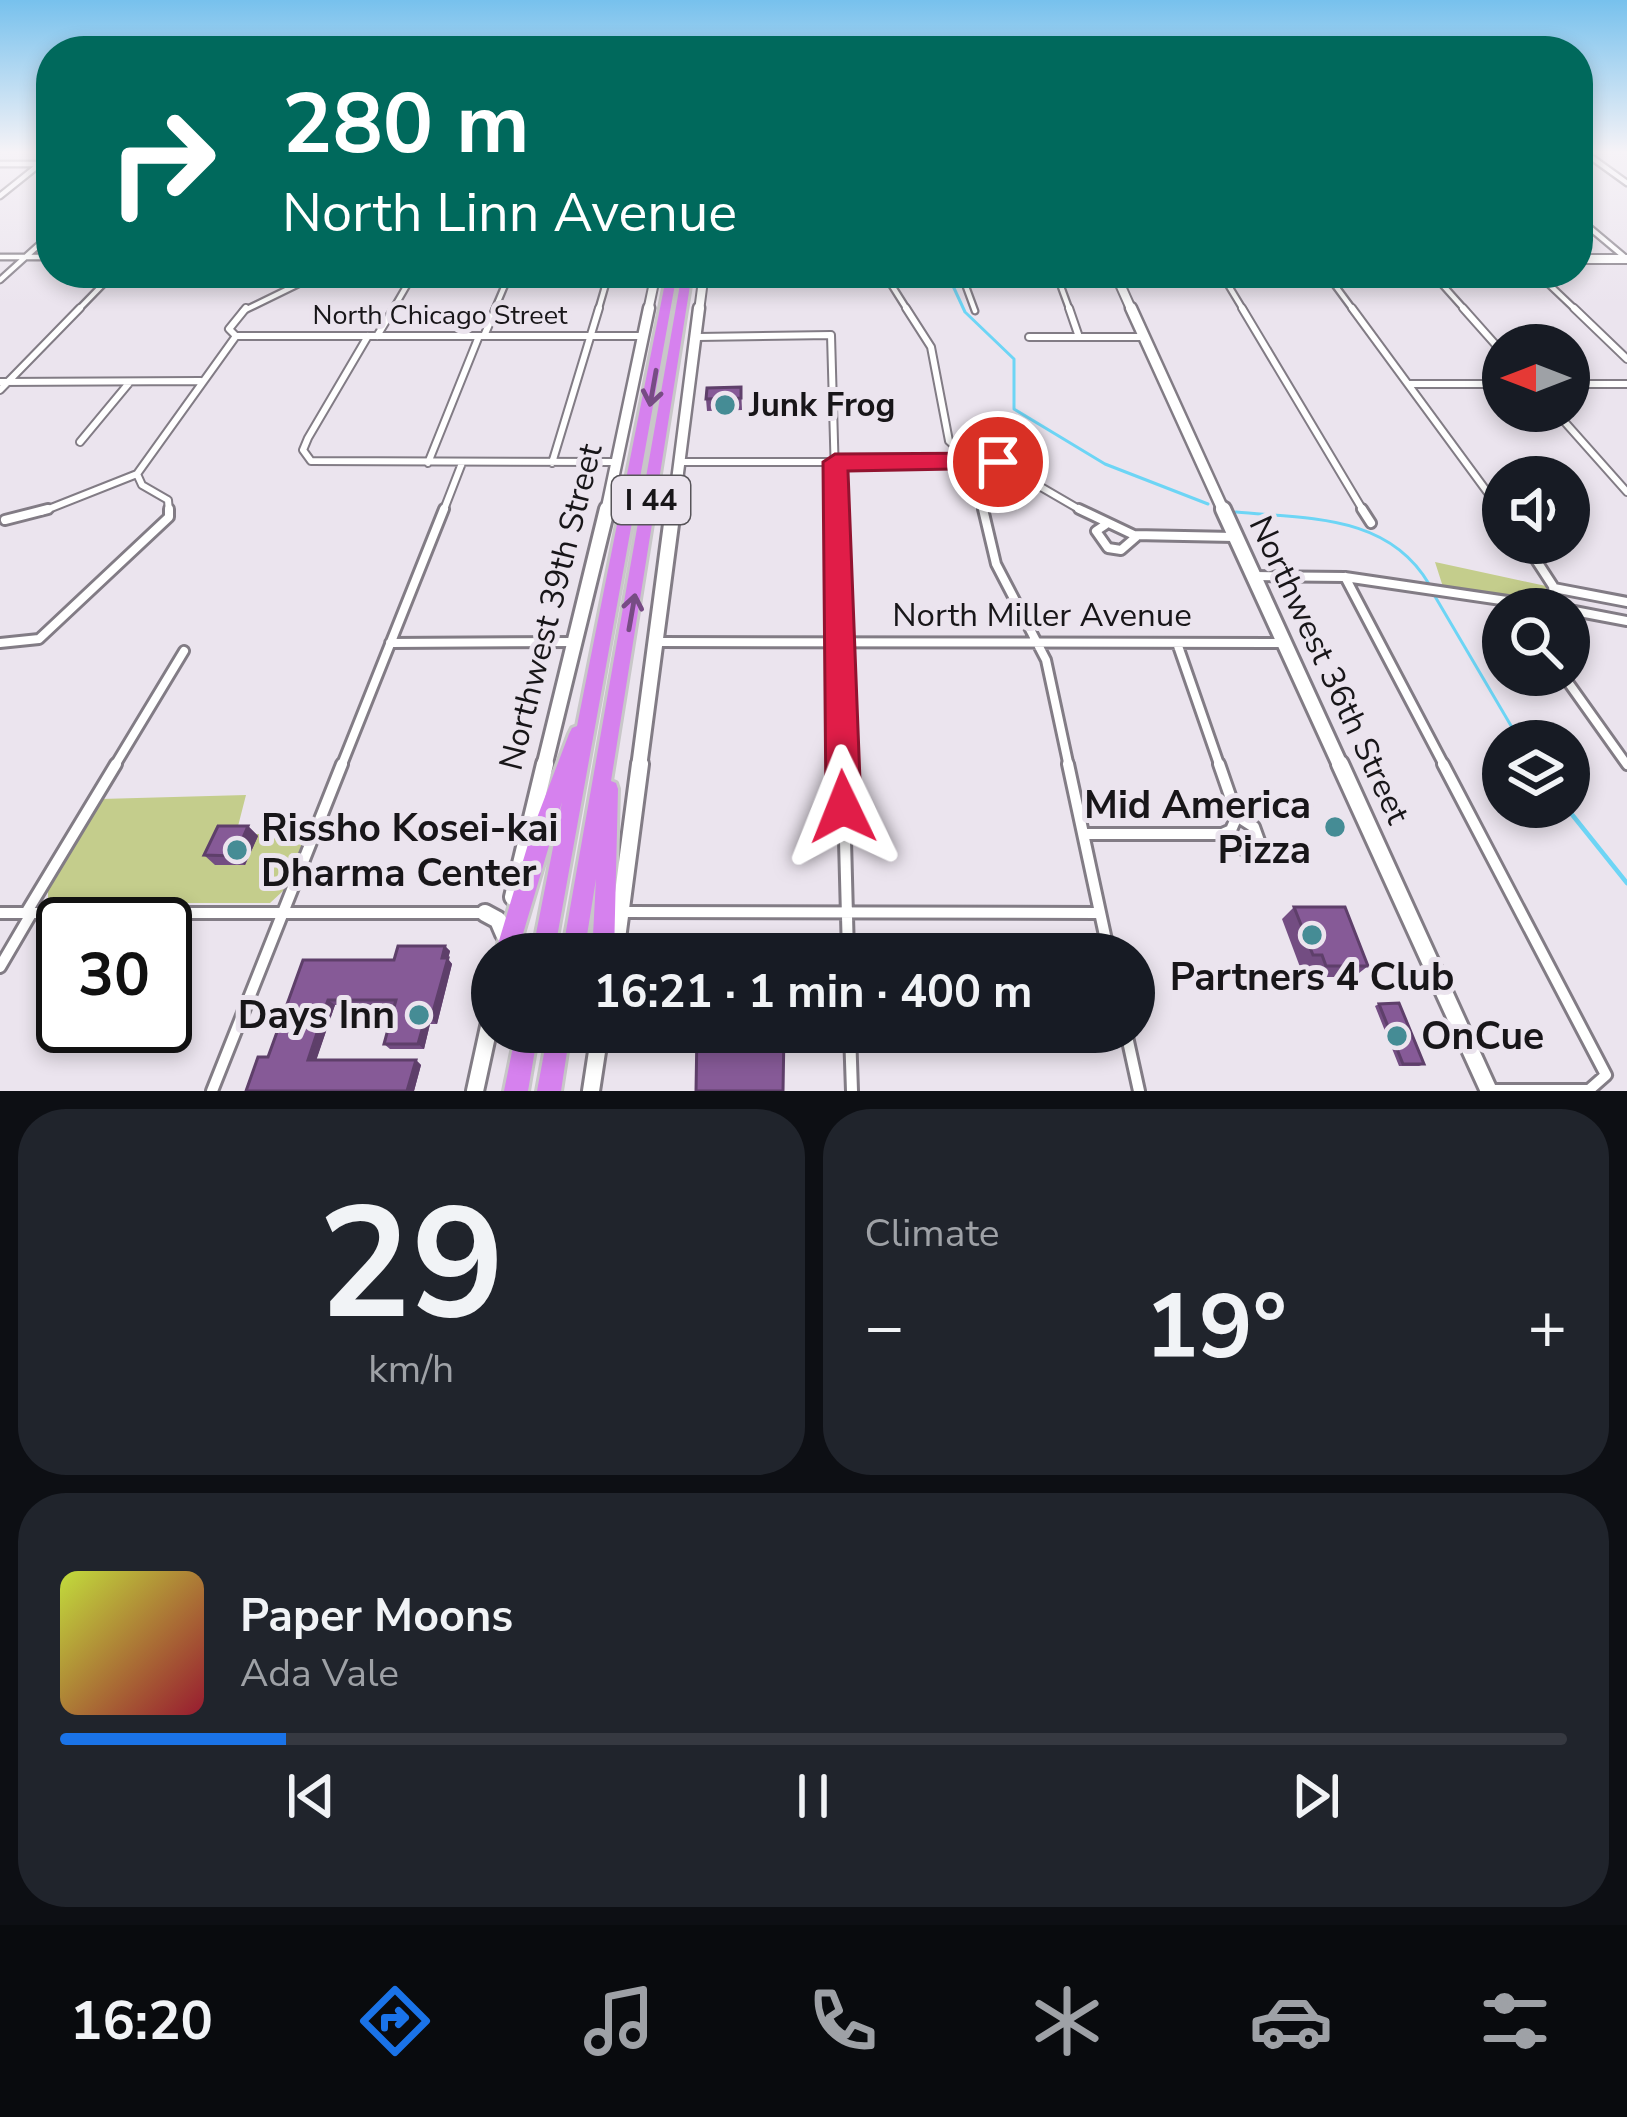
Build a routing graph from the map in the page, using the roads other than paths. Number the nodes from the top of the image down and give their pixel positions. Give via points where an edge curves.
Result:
1 (1593, 231) edge
2 (36, 248) edge
3 (0, 257) edge
4 (26, 257) junction
5 (36, 257) edge
6 (1593, 259) edge
7 (1627, 259) edge
8 (0, 280) edge
9 (99, 288) edge
10 (288, 288) edge
11 (404, 288) edge
12 (503, 288) edge
13 (605, 288) edge
14 (653, 288) edge
15 (669, 288) edge
16 (685, 288) edge
17 (703, 288) edge
18 (894, 288) edge
19 (967, 288) edge
20 (1061, 288) edge
21 (1122, 288) edge
22 (1230, 288) edge
23 (1337, 288) edge
24 (1445, 288) edge
25 (1554, 288) edge
26 (975, 311) dead end
27 (1482, 329) edge
28 (644, 335) junction
29 (236, 336) junction
30 (372, 336) junction
31 (481, 336) junction
32 (591, 336) junction
33 (698, 337) junction
34 (1028, 337) dead end
35 (1079, 337) junction
36 (1144, 337) junction
37 (1627, 359) edge
38 (202, 381) junction
39 (130, 382) junction
40 (1408, 383) junction
41 (1482, 384) edge
42 (1590, 384) edge
43 (1627, 384) edge
44 (3, 385) edge
45 (1574, 432) edge
46 (80, 442) dead end
47 (972, 461) junction
48 (618, 462) junction
49 (682, 462) junction
50 (835, 462) junction
51 (428, 463) junction
52 (462, 463) junction
53 (553, 463) junction
54 (137, 474) junction
55 (1482, 484) edge
56 (1627, 492) edge
57 (5, 520) dead end
58 (1371, 523) dead end
59 (1105, 525) junction
60 (1136, 537) junction
61 (1235, 537) junction
62 (1539, 564) edge
63 (1253, 576) junction
64 (1345, 577) junction
65 (1554, 588) edge
66 (1590, 595) edge
67 (1482, 598) edge
68 (1627, 602) edge
69 (1590, 614) edge
70 (1627, 621) edge
71 (1036, 640) junction
72 (576, 642) junction
73 (657, 642) junction
74 (838, 642) junction
75 (390, 643) junction
76 (1177, 643) junction
77 (1283, 643) junction
78 (0, 644) edge
79 (184, 651) dead end
80 (593, 692) junction
81 (1578, 696) edge
82 (612, 728) junction
83 (1627, 765) edge
84 (1237, 816) junction
85 (1084, 834) junction
86 (1222, 834) junction
87 (622, 912) junction
88 (0, 913) edge
89 (29, 913) junction
90 (485, 913) joint
91 (847, 913) junction
92 (1100, 913) junction
93 (282, 915) junction
94 (501, 933) edge
95 (508, 933) edge
96 (509, 933) edge
97 (547, 933) edge
98 (576, 933) edge
99 (604, 933) edge
100 (618, 933) edge
101 (847, 933) edge
102 (1104, 933) edge
103 (0, 967) edge
104 (483, 1053) edge
105 (523, 1053) edge
106 (555, 1053) edge
107 (597, 1053) edge
108 (850, 1053) edge
109 (1131, 1053) edge
110 (1488, 1090) edge
111 (212, 1091) edge
112 (475, 1091) edge
113 (516, 1091) edge
114 (549, 1091) edge
115 (591, 1091) edge
116 (851, 1091) edge
117 (1139, 1091) edge

1 - 7 street
2 - 4 street
3 - 4 street
4 - 5 street
4 - 8 street
6 - 7 main road
9 - 44 street
10 - 29 street via 248,306 229,329
11 - 30 street
12 - 31 street
13 - 32 street
14 - 28 main road, Northwest 39th Street
15 -> 80 highway, I 44
82 -> 16 highway, I 44
17 - 33 main road
18 - 47 street via 931,347 949,441
19 - 26 street
20 - 35 street
21 - 36 main road, Northwest 36th Street
22 - 58 street
23 - 40 street
24 - 27 street
25 - 37 street
28 - 32 street, North Chicago Street
28 - 48 main road, Northwest 39th Street
29 - 30 street, North Chicago Street
29 - 38 street
30 - 31 street, North Chicago Street
30 - 51 street via 303,450 311,460
31 - 32 street, North Chicago Street
31 - 51 street
32 - 53 street
33 - 49 main road
33 - 50 street via 832,335
34 - 35 street
35 - 36 street
36 - 61 main road, Northwest 36th Street
38 - 39 street
38 - 54 street
39 - 44 street
39 - 46 street
40 - 41 street
40 - 55 street
42 - 43 street
45 - 56 street
47 - 50 street
47 - 59 street via 1030,472
47 - 71 street via 996,564
48 - 53 street
48 - 72 main road, Northwest 39th Street
49 - 50 street
49 - 73 main road
50 - 74 street
51 - 52 street
52 - 53 street
52 - 75 street
54 - 57 street
54 - 78 street via 168,500 169,517 39,639
59 - 60 street
59 - 60 street via 1096,531 1108,548 1121,550
60 - 61 street
61 - 63 main road, Northwest 36th Street
62 - 65 street
63 - 64 street
63 - 77 main road, Northwest 36th Street
64 - 67 street
64 - 110 street via 1606,1075 1589,1090
66 - 68 street
69 - 70 street
71 - 74 street, North Miller Avenue
71 - 76 street, North Miller Avenue
71 - 85 street
72 - 75 street
72 - 95 main road, Northwest 39th Street
73 - 74 street, North Miller Avenue
73 - 87 main road
74 - 91 street
75 - 93 street
76 - 77 street, North Miller Avenue
76 - 84 street
77 - 110 main road, Northwest 36th Street
79 - 89 street
80 - 96 highway
80 - 97 highway, I 44
81 - 83 street
82 - 98 highway, I 44
82 - 99 highway
84 - 86 street
84 - 86 street via 1254,827 1256,846 1243,849
85 - 86 street
85 - 92 street
87 - 91 street
87 - 100 main road
88 - 89 street
89 - 93 street
89 - 103 street
90 - 93 street
90 - 94 main road
91 - 92 street
91 - 101 street
92 - 102 street
93 - 111 street
104 - 112 main road
105 - 113 highway
106 - 114 highway
107 - 115 main road
108 - 116 street
109 - 117 street

